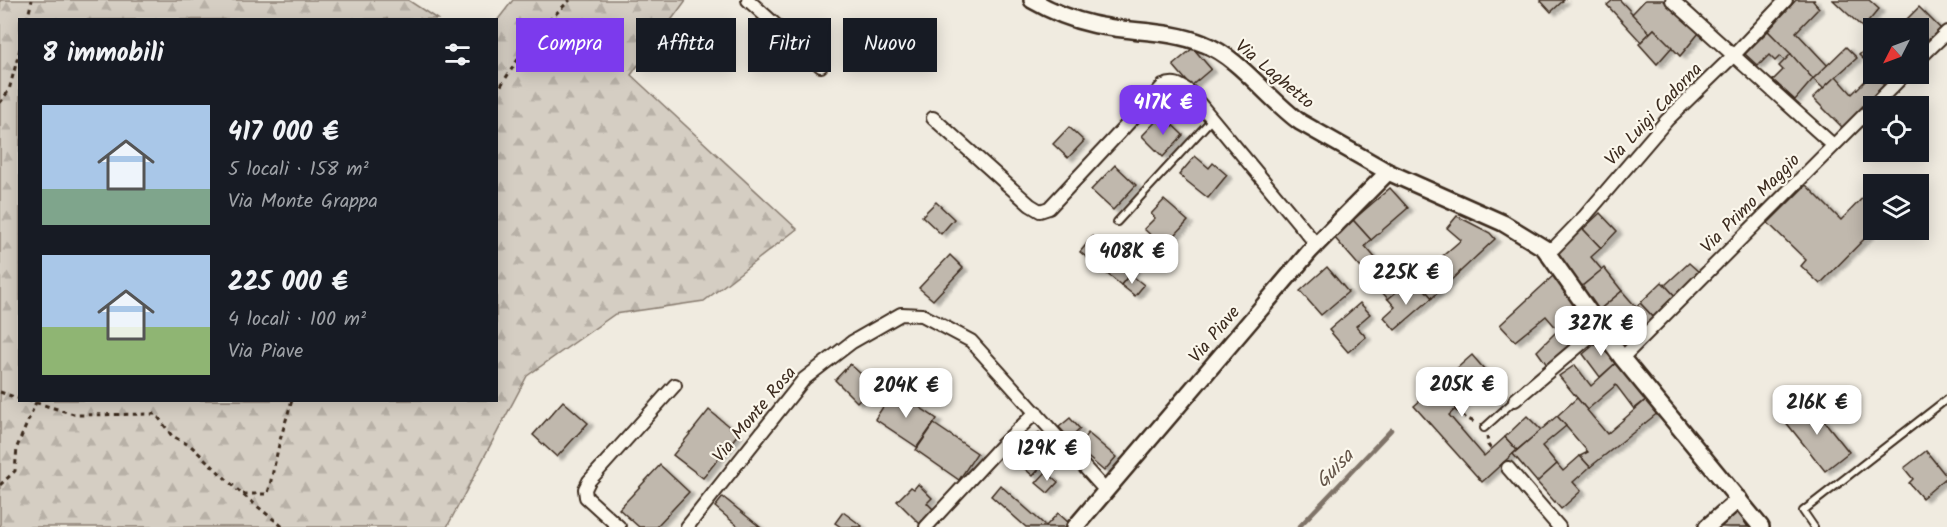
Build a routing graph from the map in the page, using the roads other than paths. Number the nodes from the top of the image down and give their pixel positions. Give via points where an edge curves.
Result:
1 (748, 0) edge
2 (1032, 0) edge
3 (1672, 0) edge
4 (1786, 0) edge
5 (768, 18) edge
6 (1947, 32) edge
7 (1929, 49) edge
8 (1733, 56) junction
9 (1895, 84) edge
10 (933, 118) dead end
11 (1212, 118) junction
12 (1833, 145) junction
13 (1388, 172) junction
14 (1117, 222) dead end
15 (1316, 244) junction
16 (1544, 248) junction
17 (1600, 328) junction
18 (1622, 358) junction
19 (675, 384) dead end
20 (1947, 399) edge
21 (1515, 400) joint
22 (1035, 412) junction
23 (1484, 428) dead end
24 (1508, 468) dead end
25 (1106, 491) junction
26 (1739, 499) junction
27 (619, 527) edge
28 (687, 527) edge
29 (926, 527) edge
30 (1075, 527) edge
31 (1559, 527) edge
32 (1707, 527) edge
33 (1761, 527) edge
34 (1814, 527) edge

1 - 5 street
2 - 13 street, Via Laghetto via 1055,13 1093,24 1158,32 1206,44 1228,57 1288,113
3 - 8 street
4 - 8 street, Via Luigi Cadorna
6 - 7 street
8 - 12 street
8 - 16 street, Via Luigi Cadorna via 1667,120 1554,248
9 - 12 street, Via Primo Maggio
10 - 11 street via 1040,211 1049,208 1163,86 1177,83
11 - 14 lane
11 - 15 street
12 - 18 street, Via Primo Maggio
13 - 15 street, Via Piave
13 - 16 street, Via Laghetto via 1503,223
15 - 25 street, Via Piave
16 - 17 street
17 - 18 street
17 - 21 street
18 - 26 street
19 - 27 street via 585,489 586,497
20 - 34 lane via 1803,511
21 - 23 lane
22 - 25 street, Via Monte Rosa
22 - 28 street, Via Monte Rosa via 971,341 922,315 901,315 852,342 804,379
22 - 29 street
24 - 31 street
25 - 30 street, Via Piave
26 - 32 street
26 - 33 street

